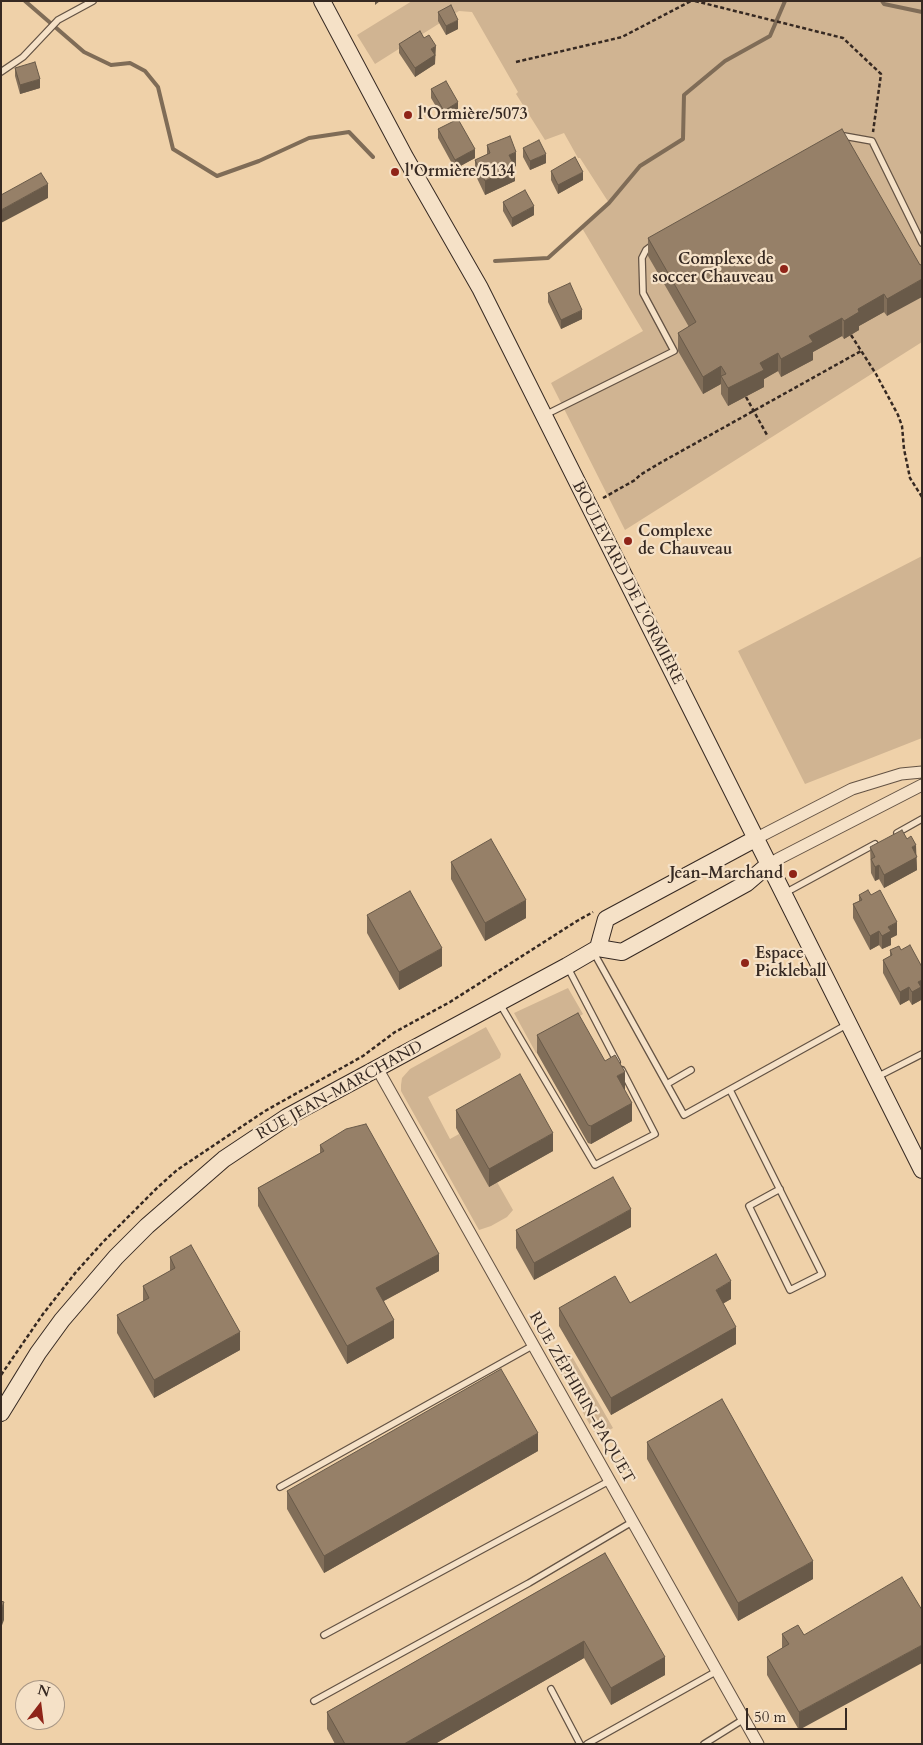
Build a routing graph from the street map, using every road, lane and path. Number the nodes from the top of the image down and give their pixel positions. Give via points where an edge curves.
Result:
1 (93, 1) edge
2 (322, 1) edge
3 (691, 1) edge
4 (695, 1) edge
5 (516, 62) dead end
6 (1, 72) edge
7 (836, 140) edge
8 (872, 141) junction
9 (657, 242) edge
10 (922, 243) edge
11 (851, 334) dead end
12 (861, 351) junction
13 (746, 396) dead end
14 (754, 411) junction
15 (544, 416) junction
16 (767, 435) dead end
17 (922, 497) edge
18 (603, 498) dead end
19 (922, 772) edge
20 (922, 785) edge
21 (922, 819) edge
22 (755, 838) junction
23 (887, 838) edge
24 (878, 843) edge
25 (768, 865) junction
26 (783, 894) junction
27 (596, 950) junction
28 (567, 966) junction
29 (500, 1003) junction
30 (848, 1024) junction
31 (922, 1054) edge
32 (377, 1068) junction
33 (691, 1070) dead end
34 (875, 1077) junction
35 (667, 1084) junction
36 (730, 1090) junction
37 (922, 1170) edge
38 (780, 1189) junction
39 (532, 1346) junction
40 (1, 1413) edge
41 (609, 1481) junction
42 (280, 1487) dead end
43 (632, 1522) junction
44 (324, 1635) dead end
45 (717, 1671) junction
46 (551, 1689) dead end
47 (314, 1701) dead end
48 (744, 1719) junction
49 (580, 1744) edge
50 (586, 1744) edge
51 (704, 1744) edge
52 (758, 1744) edge

1 - 6 lane via 58,20 23,57
2 - 15 main road, BOULEVARD DE L'ORMIÈRE via 405,157 480,288
3 - 5 path via 622,37
4 - 8 path via 843,38 882,74
7 - 8 lane via 844,136
8 - 10 lane
9 - 15 lane via 646,250 642,258 643,293 674,351
11 - 12 path
12 - 14 path
12 - 17 path via 898,415 910,478
13 - 14 path
14 - 16 path
14 - 18 path
15 - 22 main road, BOULEVARD DE L'ORMIÈRE
19 - 22 street via 901,774 852,790
20 - 25 street
21 - 23 lane
22 - 25 main road, BOULEVARD DE L'ORMIÈRE
22 - 27 main road via 606,919
24 - 26 lane
25 - 26 main road, BOULEVARD DE L'ORMIÈRE
25 - 27 main road via 747,882 622,952
26 - 30 main road, BOULEVARD DE L'ORMIÈRE
27 - 28 main road, RUE JEAN-MARCHAND
27 - 35 lane
28 - 29 main road, RUE JEAN-MARCHAND
28 - 29 lane via 655,1134 594,1165
29 - 32 main road, RUE JEAN-MARCHAND
30 - 34 main road, BOULEVARD DE L'ORMIÈRE
30 - 36 lane
31 - 34 lane
32 - 39 street, RUE ZÉPHIRIN-PAQUET
32 - 40 main road, RUE JEAN-MARCHAND via 287,1117 224,1159 146,1226 62,1320
33 - 35 lane
34 - 37 main road, BOULEVARD DE L'ORMIÈRE
35 - 36 lane via 684,1115
36 - 38 lane
38 - 38 lane via 822,1274 790,1290 749,1206
39 - 41 street, RUE ZÉPHIRIN-PAQUET
39 - 42 lane
41 - 43 street, RUE ZÉPHIRIN-PAQUET
41 - 44 lane
43 - 45 street, RUE ZÉPHIRIN-PAQUET
43 - 47 lane via 529,1583
45 - 48 street, RUE ZÉPHIRIN-PAQUET
45 - 50 lane
46 - 49 lane
48 - 51 lane
48 - 52 street, RUE ZÉPHIRIN-PAQUET

